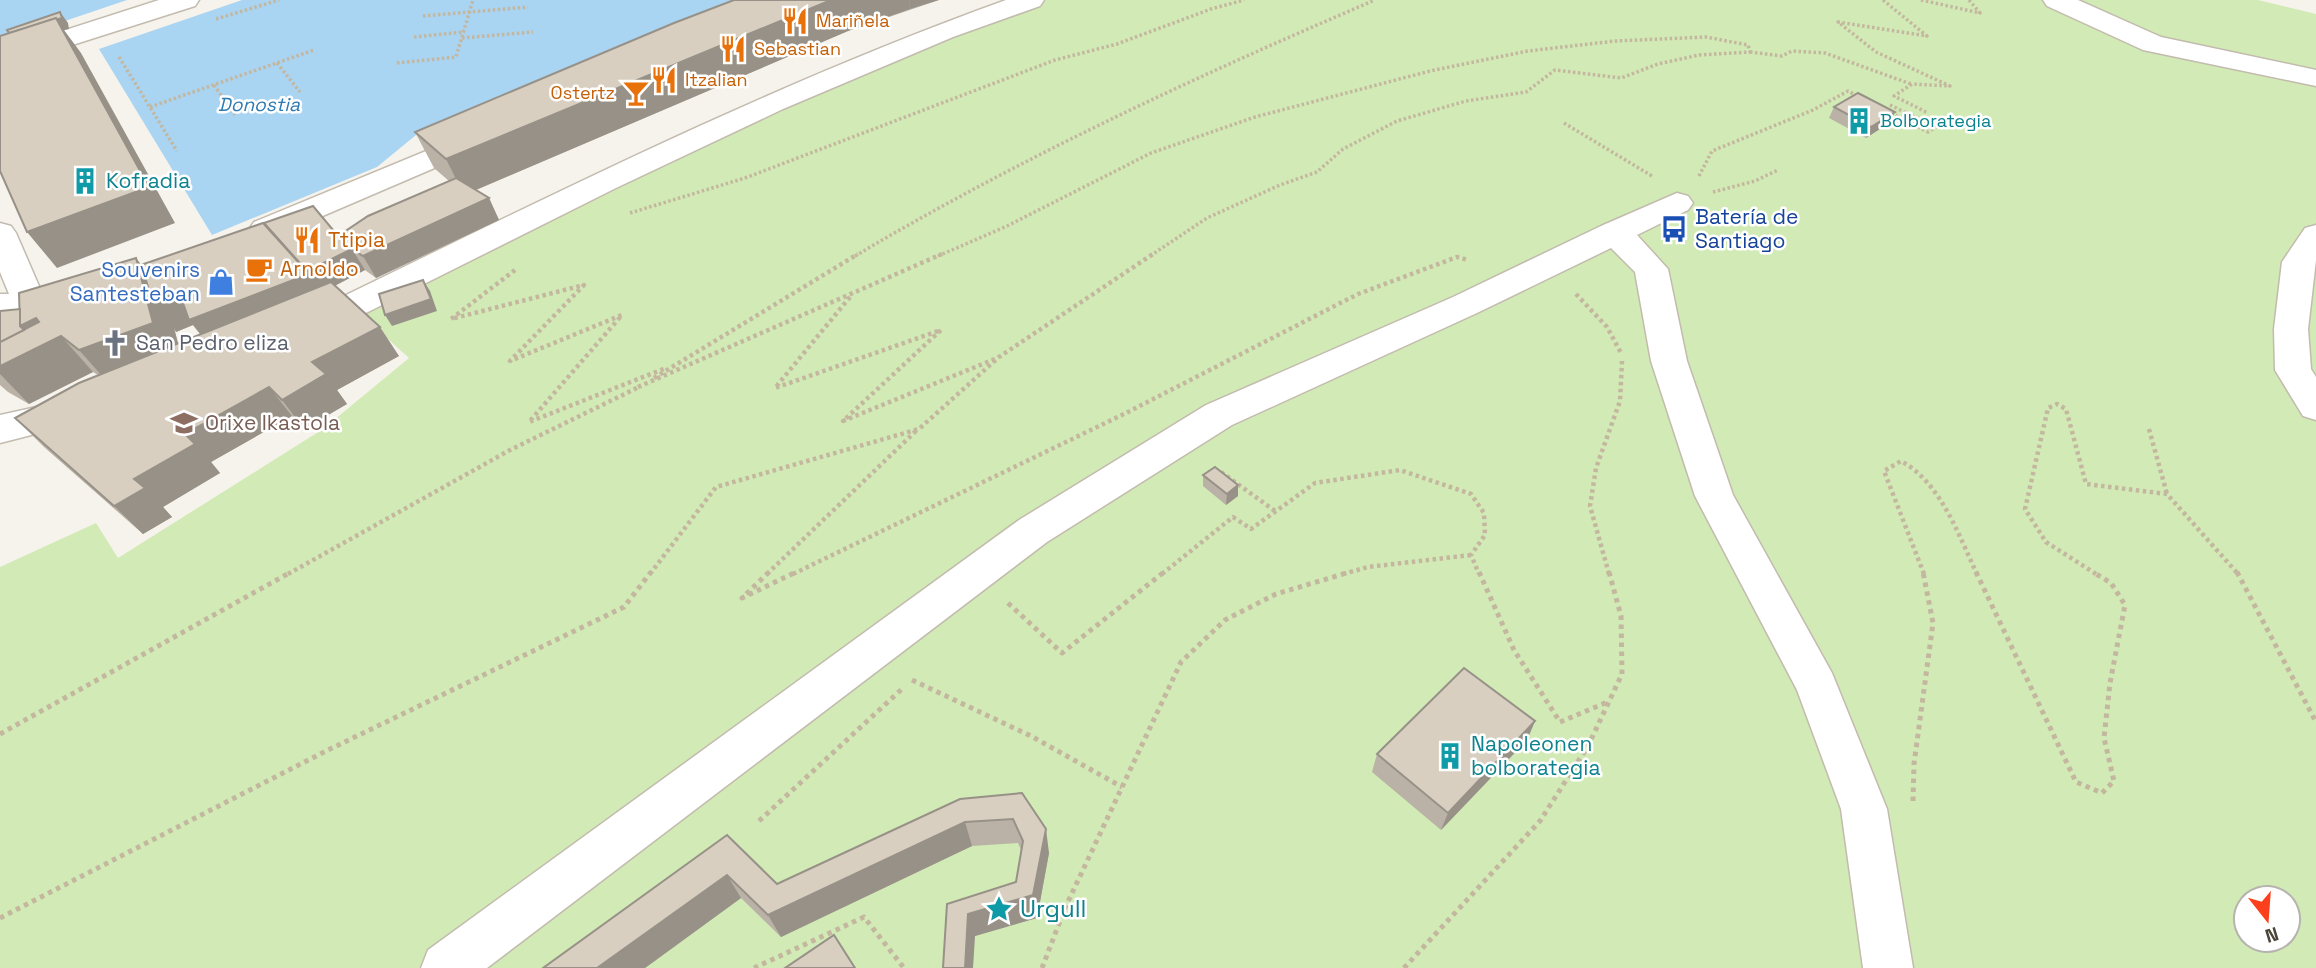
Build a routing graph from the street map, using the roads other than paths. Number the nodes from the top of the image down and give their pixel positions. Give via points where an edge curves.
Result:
1 (186, 0) edge
2 (1031, 0) edge
3 (2056, 0) edge
4 (0, 61) edge
5 (2316, 78) edge
6 (507, 126) edge
7 (1676, 187) road end
8 (0, 233) edge
9 (1612, 233) junction
10 (2316, 234) edge
11 (241, 238) edge
12 (100, 289) edge
13 (15, 305) edge
14 (282, 335) edge
15 (108, 403) edge
16 (2316, 407) edge
17 (0, 429) edge
18 (446, 968) edge
19 (1888, 968) edge

1 - 4 street
2 - 14 street via 939,32 754,111 356,304
3 - 5 street via 2153,44
6 - 11 street
7 - 9 street
8 - 13 street
9 - 18 street via 1219,415 1033,531
9 - 19 street via 1651,269 1669,361 1714,496 1817,687 1864,810
10 - 16 street via 2298,262 2291,329 2293,370
12 - 13 street via 62,303
15 - 17 street

